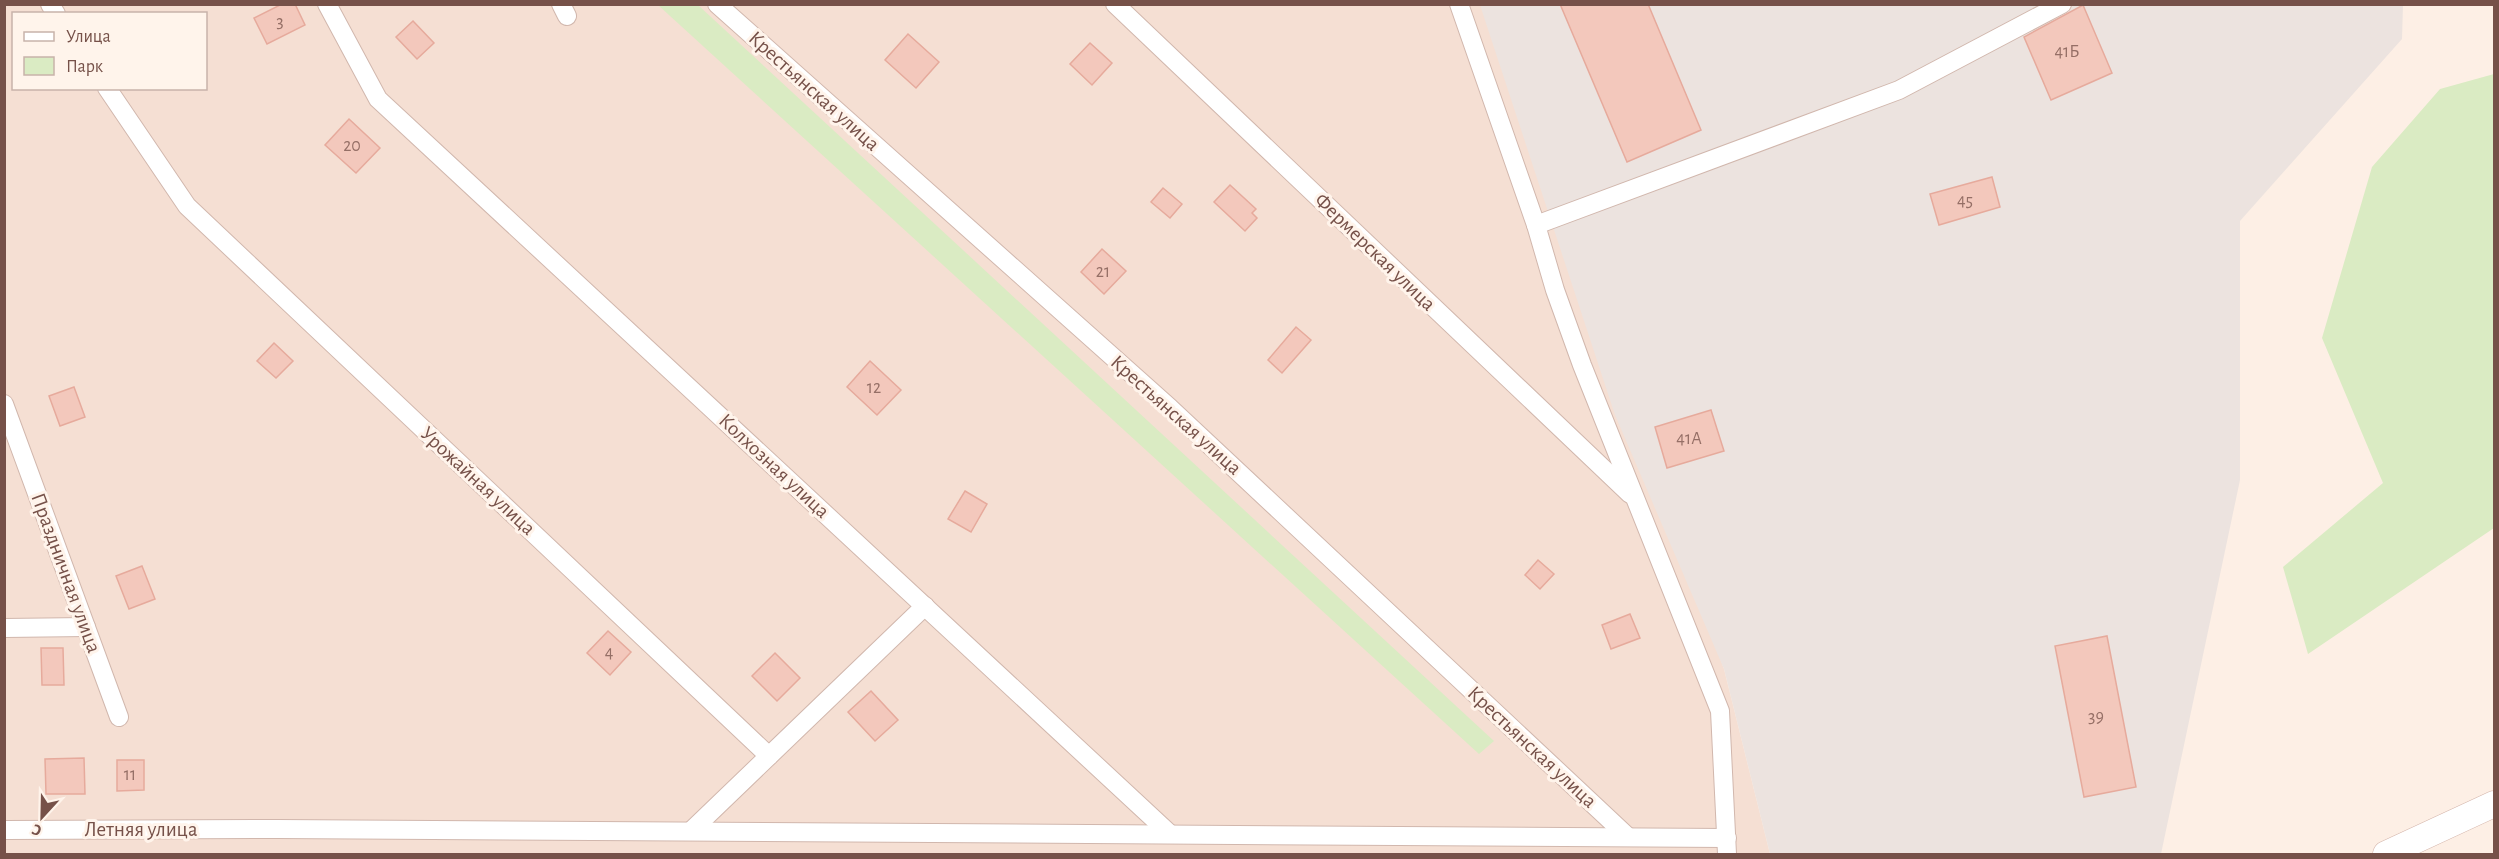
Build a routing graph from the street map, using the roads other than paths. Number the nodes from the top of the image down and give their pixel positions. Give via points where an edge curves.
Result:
1 (327, 4) edge
2 (717, 4) edge
3 (1115, 4) edge
4 (1459, 4) edge
5 (2062, 4) edge
6 (108, 90) edge
7 (1536, 225) junction
8 (4, 404) edge
9 (9, 429) edge
10 (1635, 499) junction
11 (924, 606) junction
12 (86, 627) junction
13 (4, 628) edge
14 (119, 717) dead end
15 (769, 756) junction
16 (2494, 804) edge
17 (4, 830) edge
18 (691, 831) junction
19 (1170, 834) junction
20 (1627, 836) junction
21 (1727, 846) edge
22 (2386, 855) edge

1 - 11 street, Колхозная улица via 378,99
2 - 20 street, Крестьянская улица via 1170,408
3 - 10 street, Фермерская улица
4 - 7 street
5 - 7 street via 1899,90
6 - 15 street, Урожайная улица via 186,206
7 - 10 street via 1582,365
8 - 9 street, Праздничная улица
9 - 12 street, Праздничная улица
10 - 21 street via 1720,711
11 - 15 street
11 - 19 street, Колхозная улица
12 - 13 street
12 - 14 street, Праздничная улица
15 - 18 street
16 - 22 street
17 - 18 street, Летняя улица
18 - 19 street, Летняя улица
19 - 20 street, Летняя улица
20 - 21 street, Летняя улица

